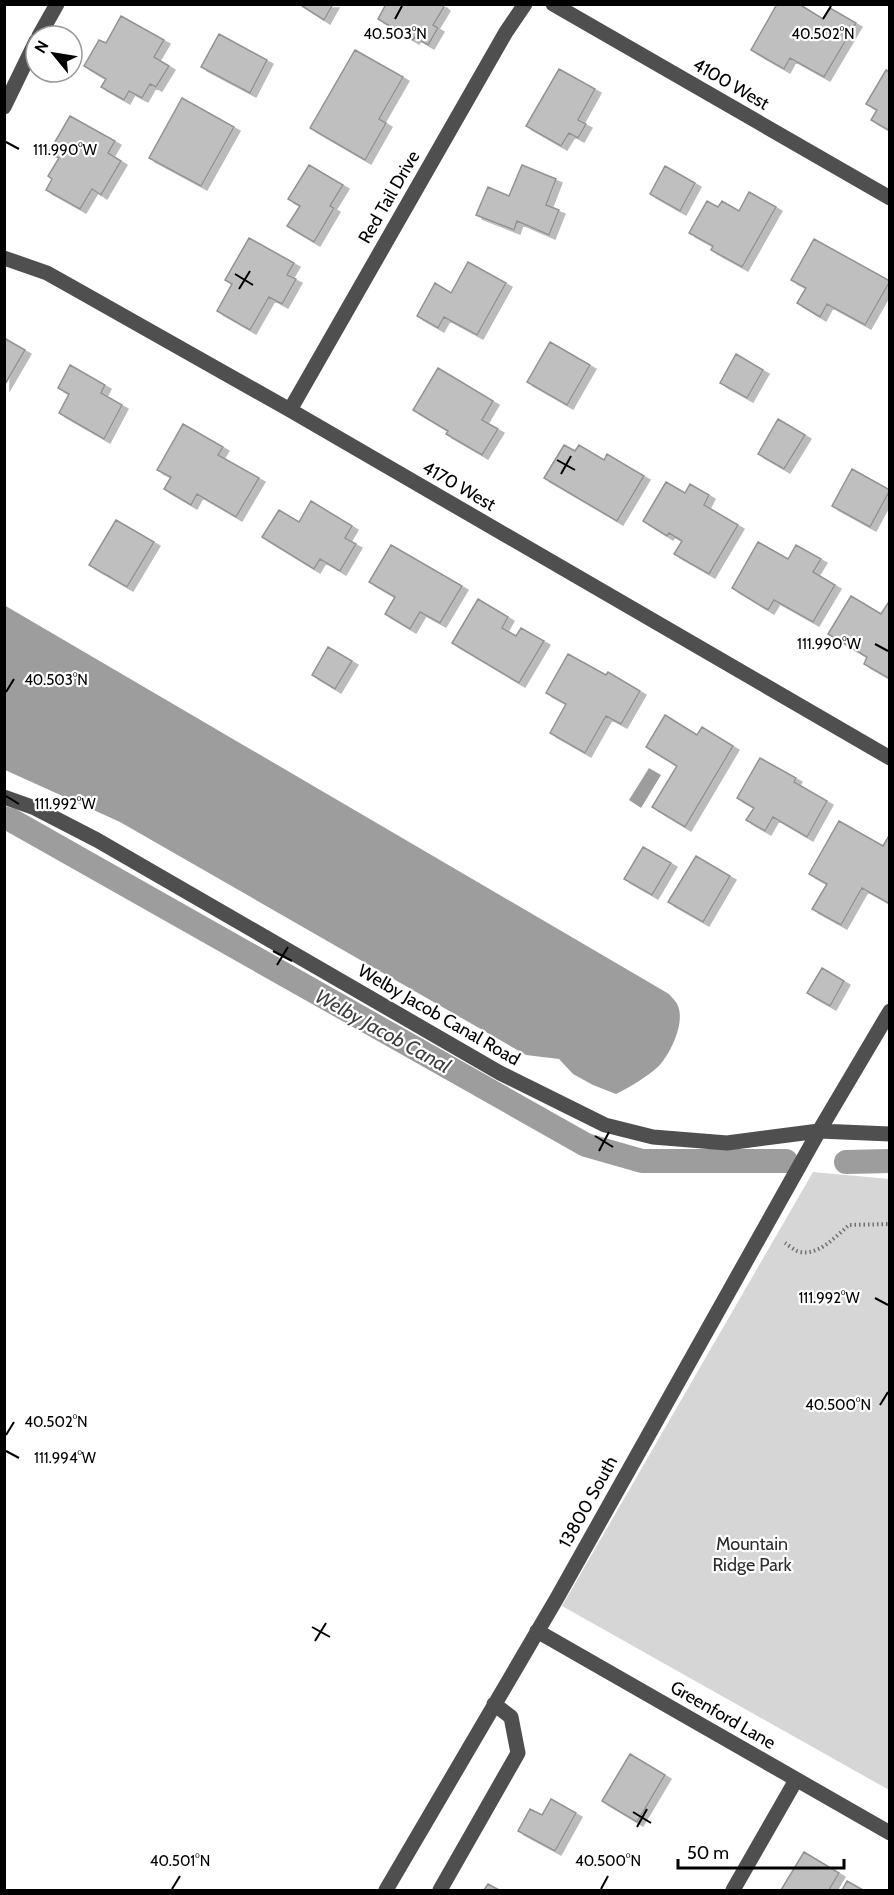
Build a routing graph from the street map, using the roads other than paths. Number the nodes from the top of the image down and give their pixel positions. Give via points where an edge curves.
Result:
1 (57, 4) edge
2 (525, 4) edge
3 (554, 4) edge
4 (46, 24) edge
5 (24, 66) edge
6 (4, 107) edge
7 (890, 198) edge
8 (4, 258) edge
9 (290, 410) junction
10 (890, 758) edge
11 (4, 797) edge
12 (890, 1011) edge
13 (819, 1131) junction
14 (890, 1134) edge
15 (537, 1630) junction
16 (494, 1704) junction
17 (796, 1780) junction
18 (890, 1833) edge
19 (386, 1890) edge
20 (440, 1890) edge
21 (733, 1890) edge

1 - 4 street
2 - 9 street, Red Tail Drive
3 - 7 street, 4100 West
5 - 6 street
8 - 9 street, 4170 West via 47,273
9 - 10 street, 4170 West
11 - 13 street, Welby Jacob Canal Road via 35,808 97,840 500,1073 605,1125 653,1137 727,1143
12 - 13 street, 13800 South
13 - 14 street, Welby Jacob Canal Road
13 - 15 street, 13800 South
15 - 16 street, 13800 South
15 - 17 street, Greenford Lane
16 - 19 street, 13800 South
16 - 20 street via 511,1717 518,1753
17 - 18 street, Greenford Lane
17 - 21 street

